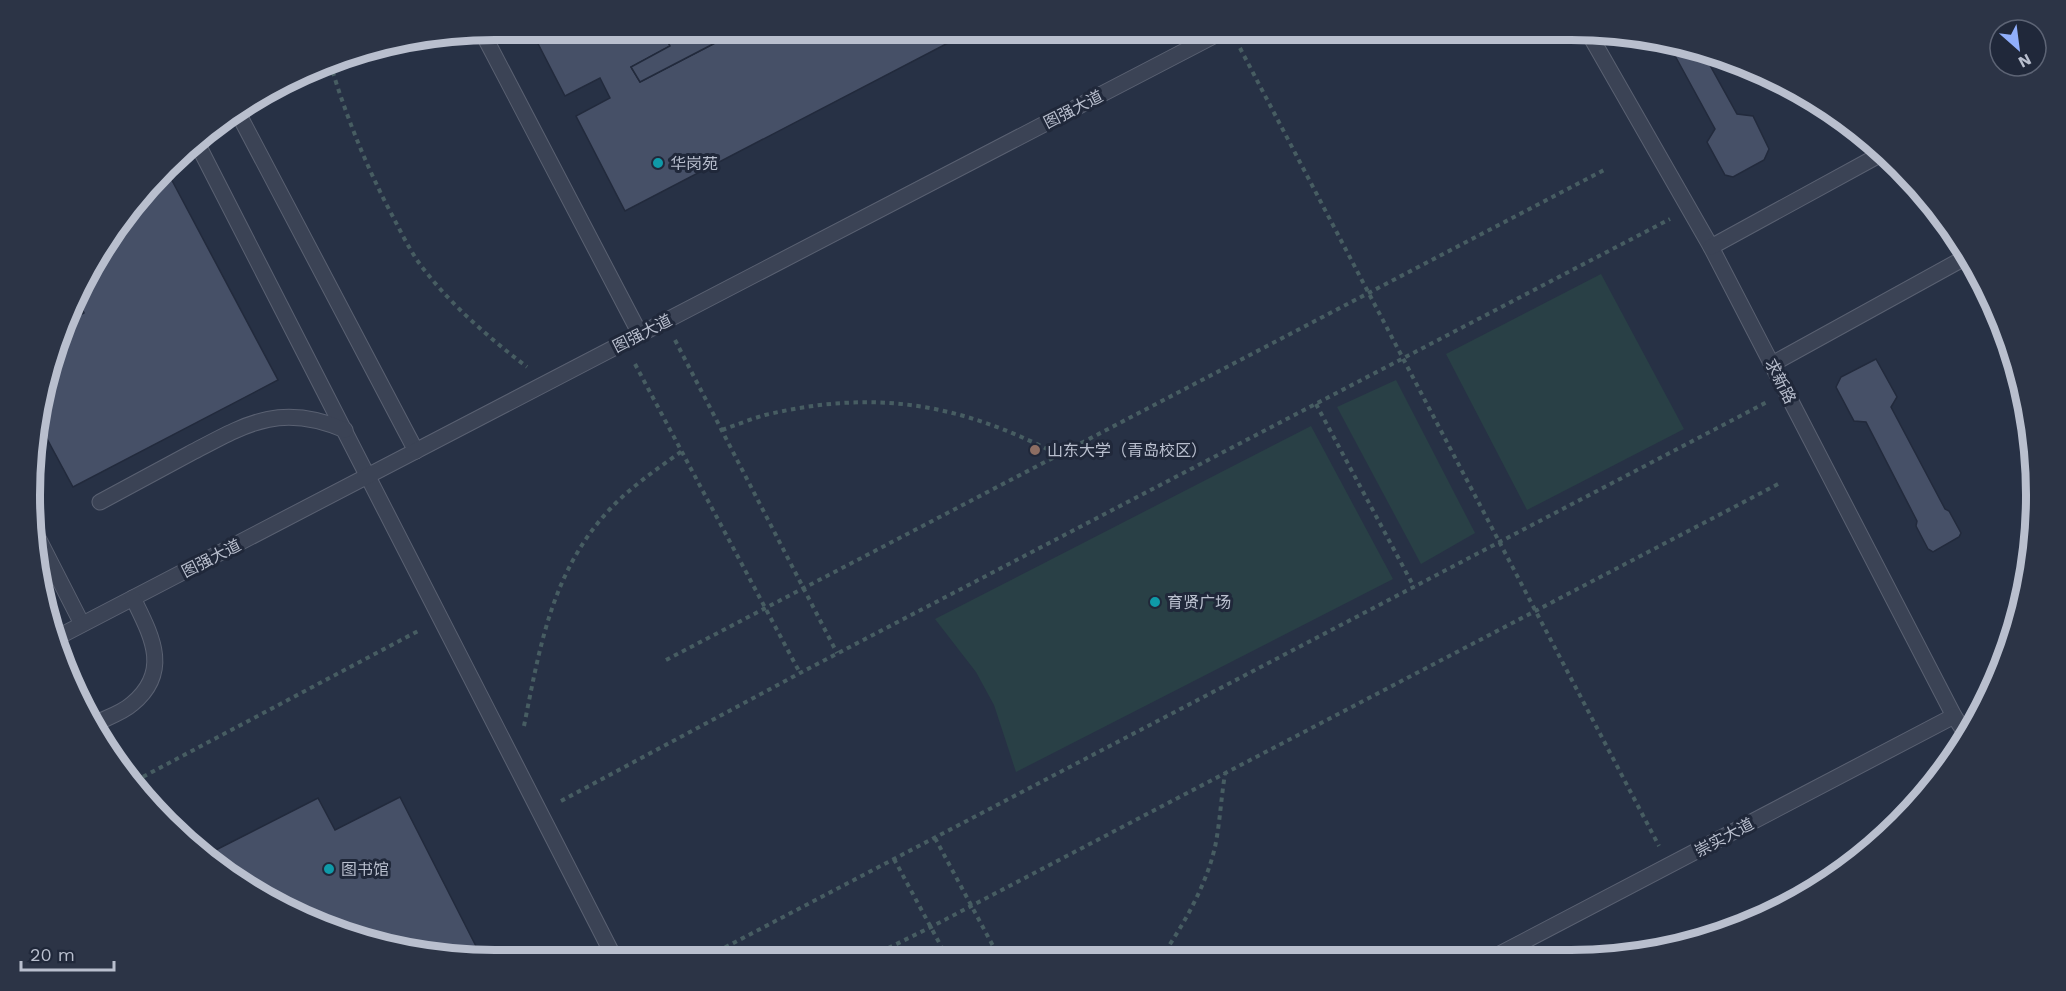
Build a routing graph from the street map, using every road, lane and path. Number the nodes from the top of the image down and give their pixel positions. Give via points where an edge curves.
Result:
1 (486, 40) edge
2 (1211, 40) edge
3 (1229, 40) edge
4 (1593, 41) edge
5 (333, 71) edge
6 (241, 119) edge
7 (200, 149) edge
8 (1875, 157) edge
9 (1604, 170) dead end
10 (1689, 209) junction
11 (1711, 247) junction
12 (1960, 260) edge
13 (1368, 291) junction
14 (665, 321) junction
15 (640, 334) junction
16 (624, 343) junction
17 (1404, 358) junction
18 (1772, 364) junction
19 (547, 382) junction
20 (1786, 392) junction
21 (1316, 404) junction
22 (345, 430) junction
23 (722, 430) junction
24 (416, 451) junction
25 (682, 451) junction
26 (1058, 455) junction
27 (369, 475) junction
28 (1782, 482) dead end
29 (100, 502) dead end
30 (1500, 542) junction
31 (43, 548) edge
32 (1414, 587) junction
33 (804, 588) junction
34 (133, 598) junction
35 (765, 607) junction
36 (1536, 611) junction
37 (442, 619) junction
38 (82, 624) junction
39 (63, 634) edge
40 (837, 653) junction
41 (666, 660) dead end
42 (800, 673) junction
43 (1954, 716) junction
44 (100, 721) edge
45 (524, 726) dead end
46 (1962, 728) edge
47 (1225, 773) junction
48 (140, 778) edge
49 (540, 812) junction
50 (935, 838) junction
51 (894, 859) junction
52 (1669, 865) junction
53 (971, 906) junction
54 (931, 927) junction
55 (610, 950) edge
56 (720, 950) edge
57 (884, 950) edge
58 (943, 950) edge
59 (995, 950) edge
60 (1165, 950) edge
61 (1507, 950) edge

1 - 15 lane
2 - 14 lane, 图强大道
3 - 13 path
4 - 10 lane, 求新路
5 - 19 path via 375,183 421,265 485,334
6 - 24 lane
7 - 22 lane
8 - 11 lane
9 - 13 path
10 - 11 lane, 求新路
10 - 17 path
11 - 18 lane, 求新路
12 - 18 lane
13 - 17 path
13 - 26 path
14 - 15 lane, 图强大道
14 - 23 path
15 - 16 lane, 图强大道
16 - 19 lane, 图强大道
16 - 25 path
17 - 21 path
17 - 30 path
18 - 20 lane, 求新路
19 - 24 lane, 图强大道
20 - 30 path
20 - 43 lane, 求新路
21 - 32 path
21 - 40 path
22 - 27 lane
22 - 29 lane via 295,417 244,425
23 - 26 path via 802,408 845,403 916,404 985,422
23 - 33 path
24 - 27 lane, 图强大道
25 - 35 path
25 - 45 path via 612,507 574,557 549,614
26 - 33 path
27 - 34 lane, 图强大道
27 - 37 lane
28 - 36 path
30 - 32 path
30 - 36 path
31 - 38 lane
32 - 50 path
33 - 35 path
33 - 40 path
34 - 38 lane, 图强大道
34 - 44 lane via 152,637 155,668 151,680 132,704
35 - 41 path
35 - 42 path
36 - 47 path
36 - 52 path
37 - 48 path
37 - 49 lane
38 - 39 lane, 图强大道
40 - 42 path
42 - 49 path
43 - 46 lane, 求新路
43 - 52 lane, 崇实大道
47 - 53 path
47 - 60 path via 1215,847 1206,876
49 - 55 lane
50 - 51 path
50 - 53 path
51 - 54 path
51 - 56 path
52 - 61 lane, 崇实大道
53 - 54 path
53 - 59 path
54 - 57 path
54 - 58 path

